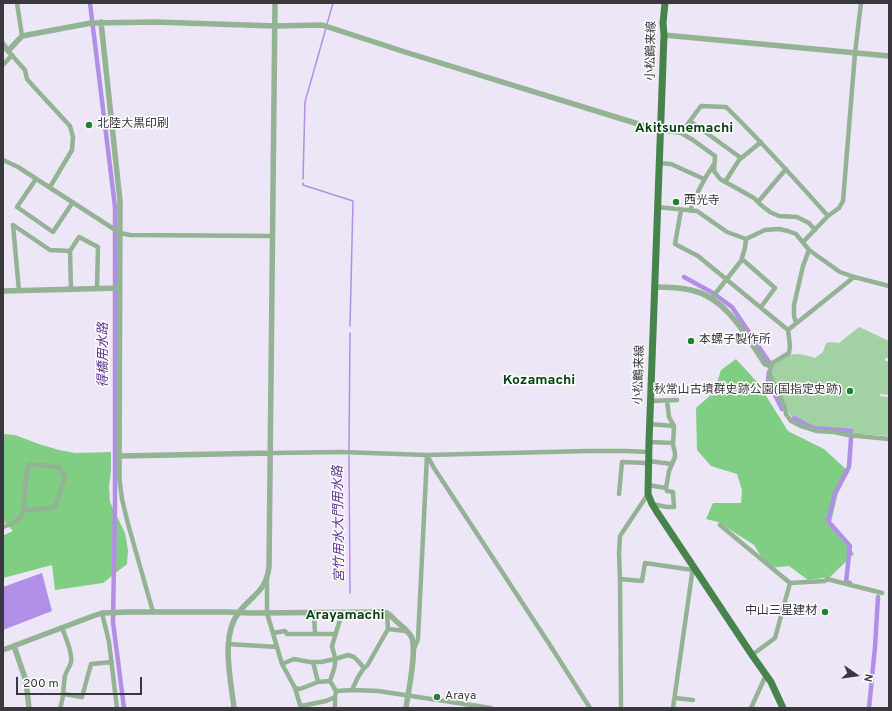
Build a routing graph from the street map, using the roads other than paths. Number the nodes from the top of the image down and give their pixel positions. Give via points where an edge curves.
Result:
1 (17, 3) edge
2 (275, 3) edge
3 (665, 3) edge
4 (861, 3) edge
5 (96, 22) junction
6 (275, 26) junction
7 (664, 35) junction
8 (22, 36) junction
9 (3, 44) edge
10 (10, 53) junction
11 (855, 53) junction
12 (889, 56) edge
13 (3, 65) edge
14 (690, 121) junction
15 (660, 130) junction
16 (681, 133) junction
17 (761, 142) junction
18 (741, 158) junction
19 (3, 160) edge
20 (659, 163) junction
21 (715, 163) junction
22 (786, 169) junction
23 (36, 178) junction
24 (704, 179) junction
25 (725, 182) junction
26 (50, 187) junction
27 (72, 202) junction
28 (758, 202) junction
29 (657, 207) junction
30 (681, 210) junction
31 (690, 211) junction
32 (828, 216) junction
33 (815, 230) junction
34 (119, 232) junction
35 (272, 236) junction
36 (746, 239) junction
37 (803, 242) junction
38 (809, 250) junction
39 (70, 251) junction
40 (742, 259) junction
41 (854, 277) junction
42 (727, 280) junction
43 (889, 286) edge
44 (654, 287) junction
45 (97, 288) junction
46 (116, 288) junction
47 (71, 290) junction
48 (19, 291) junction
49 (3, 292) edge
50 (711, 299) junction
51 (760, 307) junction
52 (796, 323) junction
53 (788, 330) junction
54 (771, 366) junction
55 (677, 400) dead end
56 (650, 401) junction
57 (667, 401) junction
58 (649, 424) junction
59 (674, 426) junction
60 (889, 439) edge
61 (649, 442) junction
62 (673, 443) junction
63 (648, 452) junction
64 (271, 453) junction
65 (427, 455) junction
66 (120, 456) junction
67 (648, 462) junction
68 (672, 464) junction
69 (119, 476) joint
70 (648, 485) junction
71 (666, 488) junction
72 (619, 494) dead end
73 (648, 494) junction
74 (652, 504) junction
75 (23, 510) junction
76 (720, 525) dead end
77 (3, 527) edge
78 (693, 568) junction
79 (266, 578) junction
80 (620, 579) junction
81 (790, 583) junction
82 (882, 593) dead end
83 (153, 612) junction
84 (342, 612) junction
85 (102, 613) junction
86 (238, 613) junction
87 (267, 613) junction
88 (314, 613) junction
89 (387, 613) junction
90 (62, 628) junction
91 (388, 629) junction
92 (406, 631) junction
93 (273, 633) junction
94 (315, 634) junction
95 (336, 634) junction
96 (228, 644) junction
97 (14, 646) junction
98 (277, 647) junction
99 (3, 650) edge
100 (413, 651) junction
101 (752, 655) junction
102 (335, 659) junction
103 (112, 662) junction
104 (313, 662) junction
105 (282, 664) junction
106 (364, 668) junction
107 (766, 675) junction
108 (330, 681) junction
109 (318, 682) junction
110 (295, 688) junction
111 (352, 690) junction
112 (336, 691) junction
113 (63, 694) junction
114 (407, 696) junction
115 (335, 697) junction
116 (675, 698) junction
117 (693, 700) dead end
118 (301, 707) edge
119 (30, 708) edge
120 (60, 708) edge
121 (117, 708) edge
122 (234, 708) edge
123 (335, 708) edge
124 (406, 708) edge
125 (491, 708) edge
126 (590, 708) edge
127 (621, 708) edge
128 (673, 708) edge
129 (751, 708) edge
130 (783, 708) edge

1 - 8 street
2 - 6 street
3 - 7 main road, 小松鶴来線
4 - 11 street
5 - 6 street
5 - 8 street
5 - 34 street via 120,201
6 - 15 street via 322,25
6 - 35 street
7 - 11 street
7 - 15 main road, 小松鶴来線
8 - 10 street
9 - 10 street
10 - 13 street
10 - 26 street via 25,70 27,79 70,126 72,150
11 - 12 street
11 - 32 street via 843,201 839,208
14 - 16 street
14 - 17 street via 701,106 726,107
14 - 18 street
15 - 16 street
15 - 20 main road, 小松鶴来線
16 - 21 street via 715,156
17 - 18 street
17 - 22 street
18 - 25 street
19 - 23 street
20 - 24 street via 677,166
20 - 29 main road, 小松鶴来線
21 - 24 street
21 - 25 street via 714,171
22 - 28 street
22 - 32 street
23 - 26 street
23 - 27 street via 17,207 53,232
24 - 31 street
25 - 28 street
26 - 27 street
27 - 34 street
28 - 33 street via 779,216 797,217 809,222
29 - 30 street
29 - 44 main road, 小松鶴来線
30 - 31 street
30 - 42 street via 675,244 698,256
31 - 36 street via 697,211 727,232
32 - 33 street
33 - 37 street
34 - 35 street via 130,235
34 - 46 street
35 - 64 street
36 - 37 street via 765,230 779,229 796,234
36 - 40 street
37 - 38 street
38 - 41 street via 840,272
38 - 52 street via 794,305
39 - 45 street via 80,237 98,247
39 - 47 street
39 - 48 street via 50,250 13,225
40 - 42 street
40 - 51 street via 775,288
41 - 43 street
41 - 52 street
42 - 50 street
42 - 51 street
44 - 50 street via 692,290
44 - 56 main road, 小松鶴来線
45 - 46 street
45 - 47 street
46 - 66 street
47 - 48 street
48 - 49 street
50 - 54 street via 733,318 765,364
51 - 53 street
52 - 53 street
53 - 54 street via 789,353
54 - 60 street via 772,380 791,420 817,432
55 - 57 street
56 - 57 street
56 - 58 main road, 小松鶴来線
57 - 59 street via 669,417
58 - 59 street
58 - 61 main road, 小松鶴来線
59 - 62 street
61 - 62 street
61 - 63 main road, 小松鶴来線
62 - 68 street via 675,457
63 - 65 street
63 - 67 main road, 小松鶴来線
64 - 65 street
64 - 66 street
64 - 79 street via 269,567
65 - 100 street via 418,639
65 - 126 street
66 - 69 street
67 - 68 street
67 - 70 main road, 小松鶴来線
67 - 72 street via 622,462
68 - 71 street
69 - 83 street via 128,524
70 - 71 street
70 - 73 main road, 小松鶴来線
71 - 74 street via 667,491 673,492 674,507
73 - 74 main road, 小松鶴来線
73 - 80 street via 620,536
74 - 78 main road, 小松鶴来線
75 - 75 street via 28,464 59,467 66,478 55,507
75 - 77 street via 16,522
76 - 81 street
78 - 80 street via 645,563 642,581
78 - 101 main road, 小松鶴来線
78 - 116 street
79 - 86 street via 264,586
79 - 87 street
80 - 127 street
81 - 82 street via 827,579
81 - 101 street via 775,638
83 - 85 street
83 - 86 street
84 - 88 street
84 - 89 street
84 - 95 street
85 - 90 street
85 - 103 street
86 - 87 street
86 - 96 street via 232,625
87 - 88 street
87 - 93 street
88 - 94 street
89 - 91 street
89 - 92 street
90 - 97 street
90 - 113 street via 72,661 65,675
91 - 92 street
91 - 106 street
92 - 100 street via 412,639
93 - 94 street via 286,631 287,634
93 - 98 street
94 - 95 street
95 - 102 street via 332,646
96 - 98 street
96 - 122 street
97 - 99 street
97 - 119 street via 26,681
98 - 105 street
100 - 114 street
101 - 107 main road, 小松鶴来線
102 - 104 street
102 - 106 street via 348,655 354,657
102 - 108 street
103 - 113 street via 91,664 82,697
103 - 121 street
104 - 105 street via 294,659
104 - 109 street
105 - 110 street
106 - 111 street
107 - 129 street
107 - 130 main road, 小松鶴来線
108 - 109 street
108 - 112 street
109 - 110 street via 300,690
110 - 118 street
111 - 112 street
111 - 114 street
112 - 115 street
113 - 120 street
114 - 124 street
114 - 125 street
115 - 118 street
115 - 123 street
116 - 117 street
116 - 128 street

